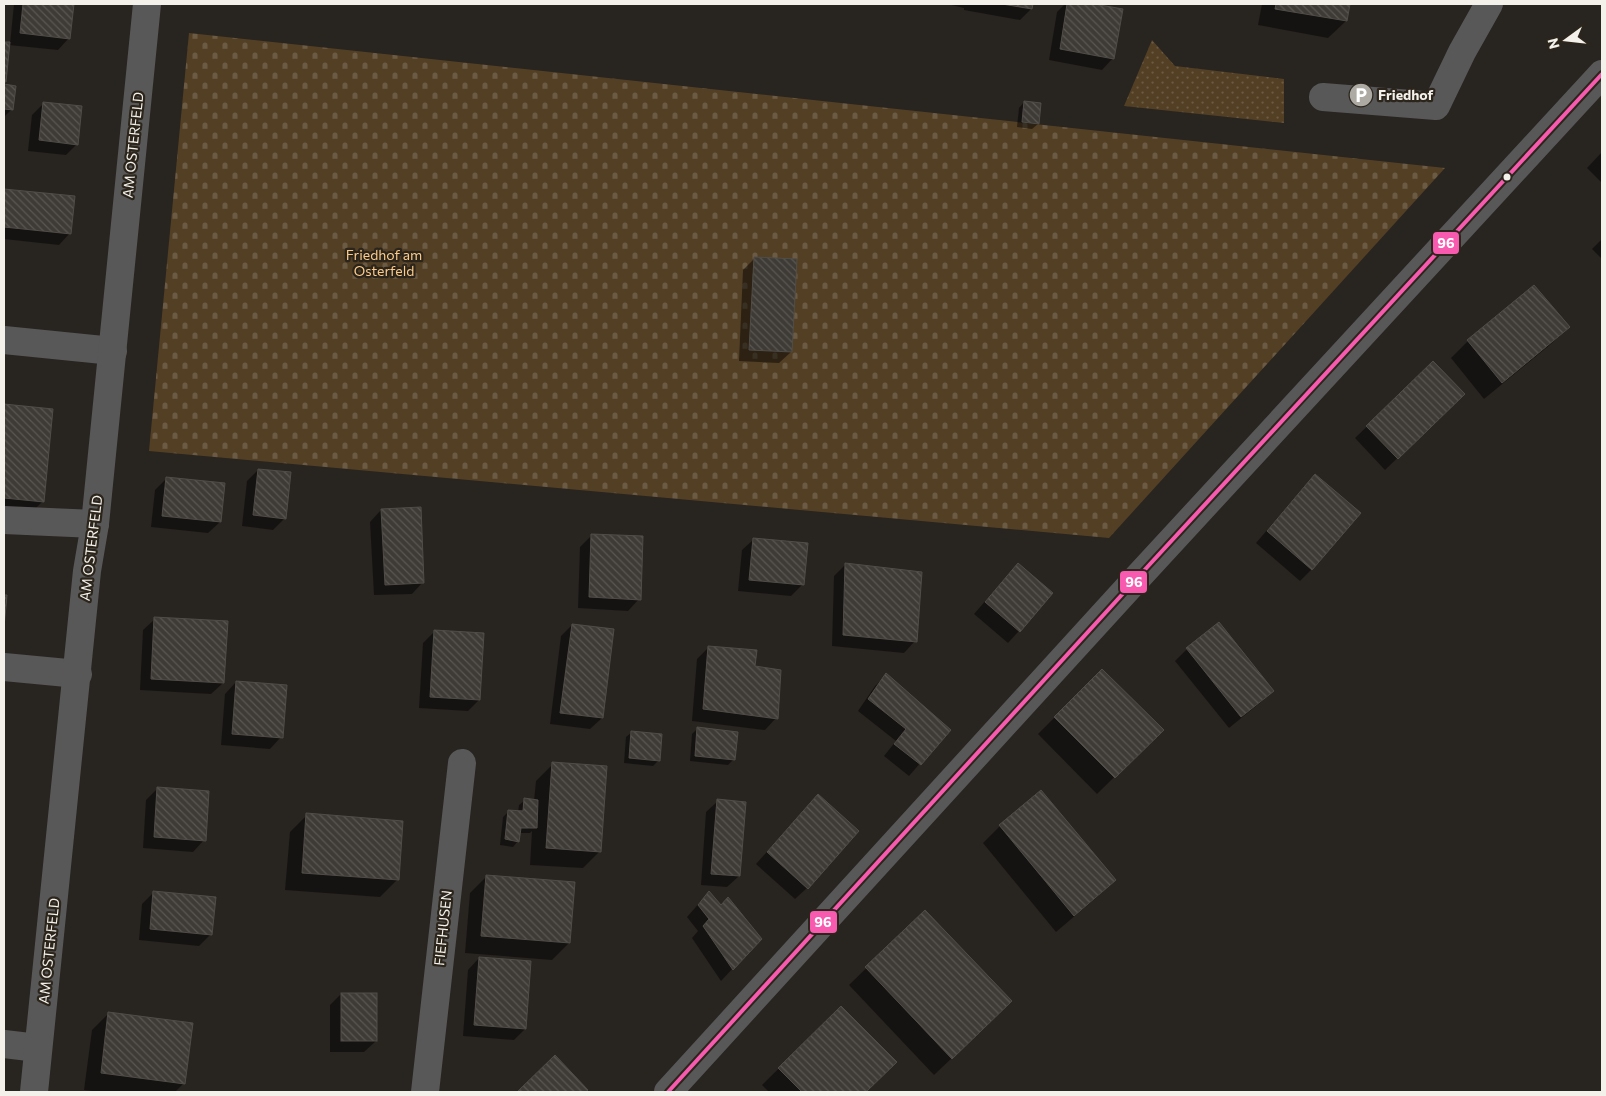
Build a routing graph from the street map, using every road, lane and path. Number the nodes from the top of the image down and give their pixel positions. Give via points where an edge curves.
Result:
1 (147, 4) edge
2 (1489, 4) edge
3 (1602, 74) edge
4 (1323, 97) dead end
5 (4, 340) edge
6 (112, 351) junction
7 (4, 520) edge
8 (95, 524) junction
9 (4, 668) edge
10 (78, 674) junction
11 (462, 763) dead end
12 (4, 1044) edge
13 (38, 1048) junction
14 (34, 1092) edge
15 (425, 1092) edge
16 (668, 1092) edge

1 - 6 street, AM OSTERFELD
2 - 4 street via 1436,106
3 - 16 street
5 - 6 street
6 - 8 street, AM OSTERFELD
7 - 8 street
8 - 10 street, AM OSTERFELD
9 - 10 street
10 - 13 street, AM OSTERFELD
11 - 15 street, FIEFHUSEN
12 - 13 street
13 - 14 street, AM OSTERFELD

